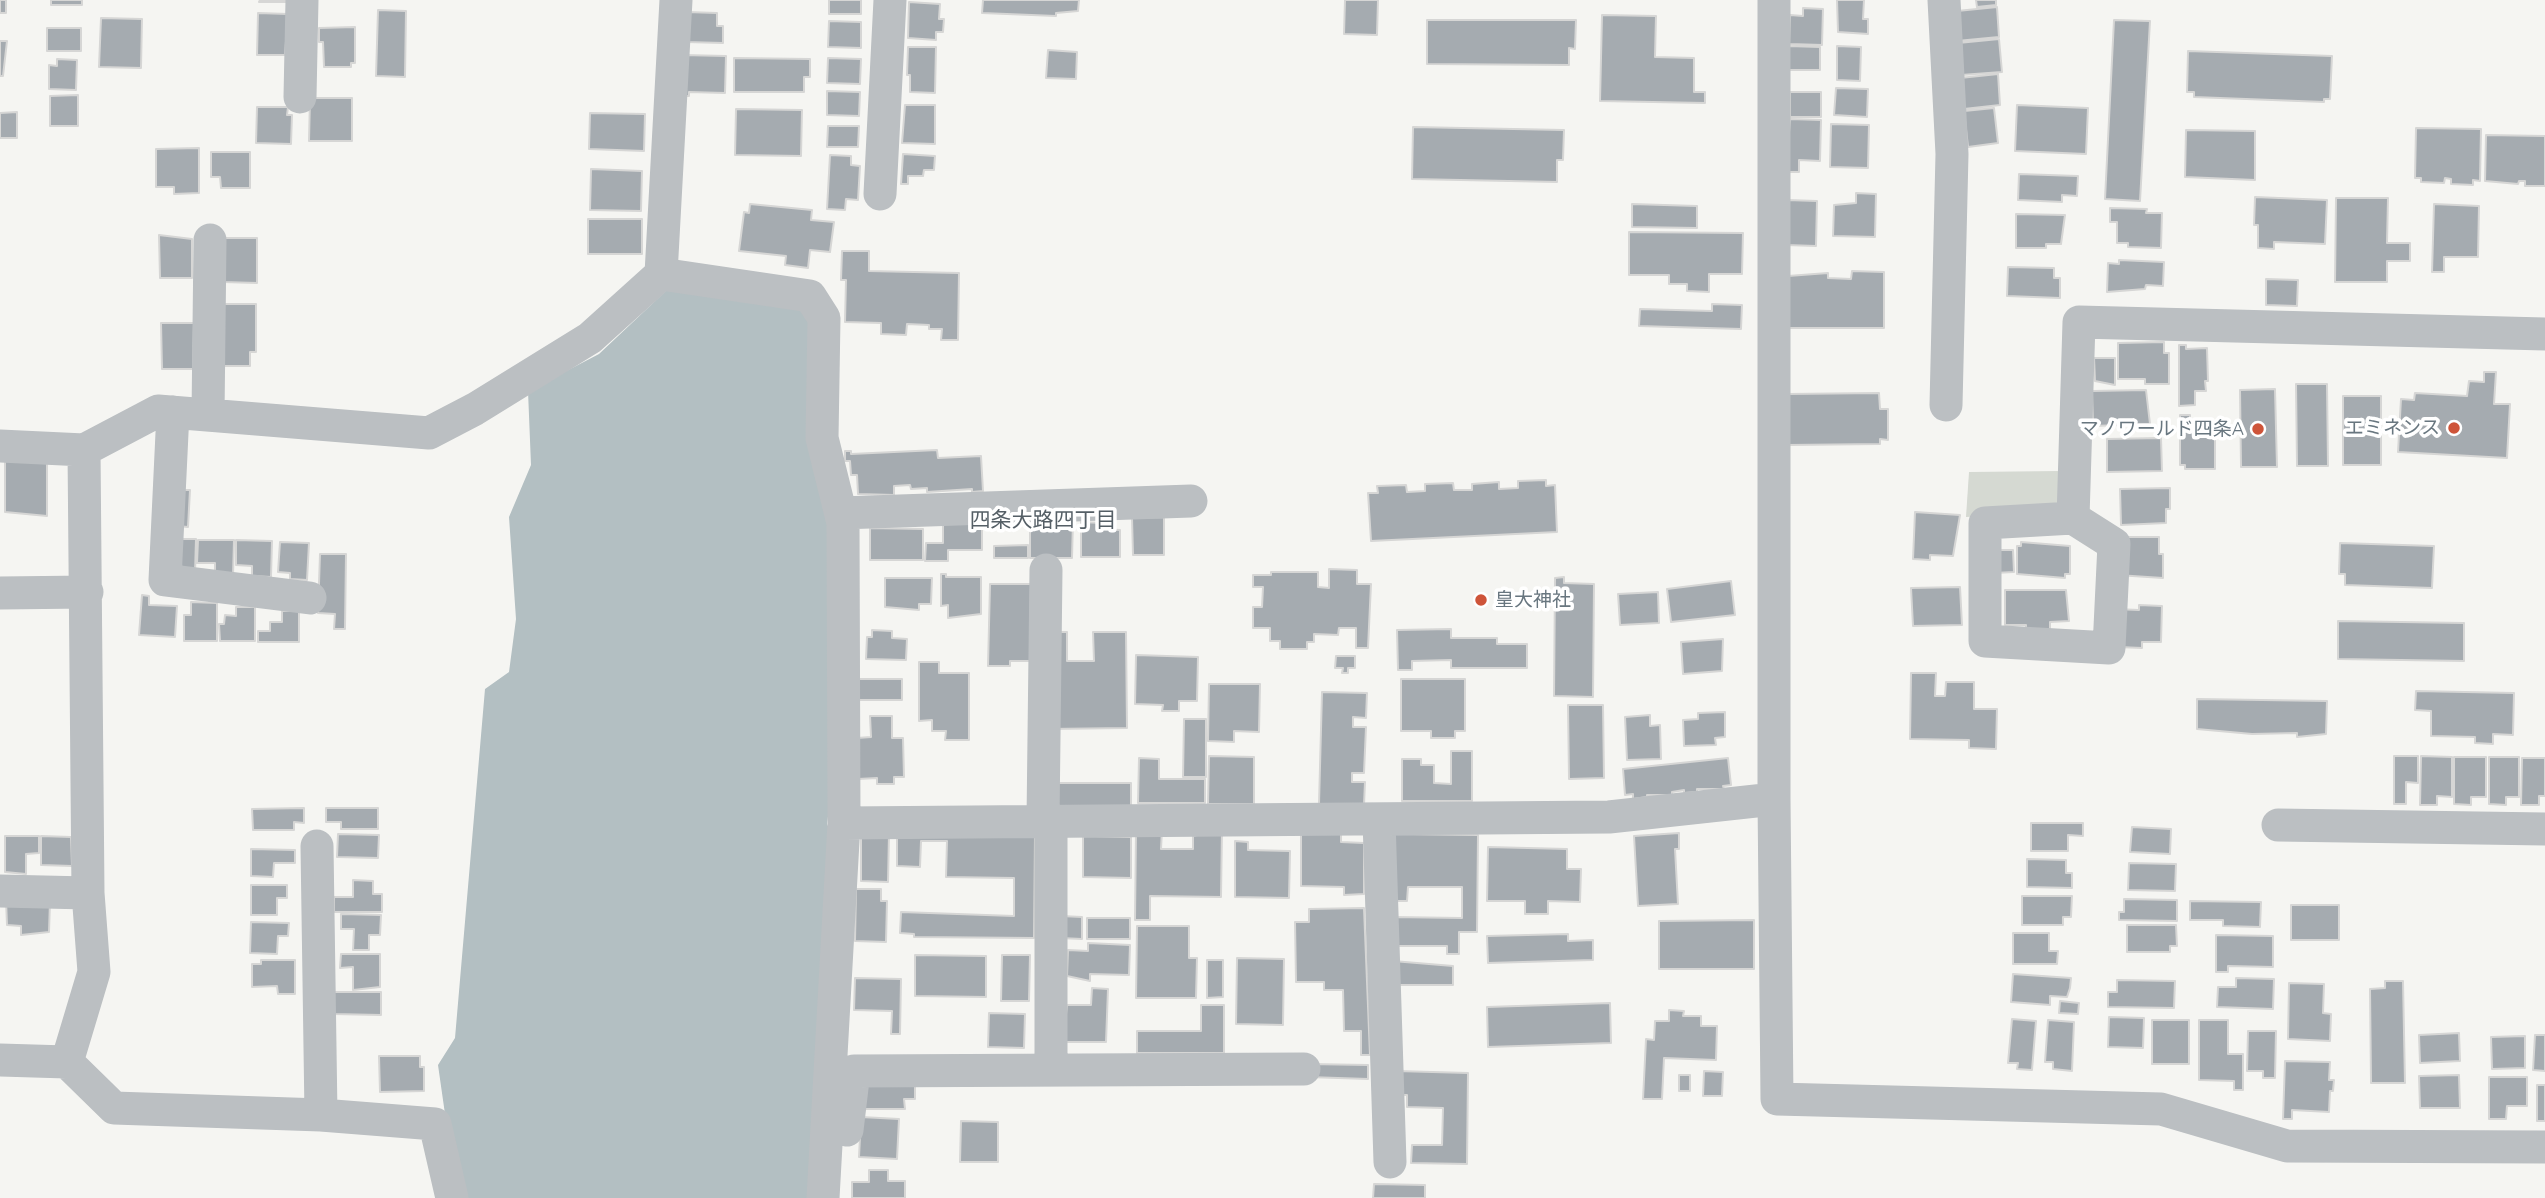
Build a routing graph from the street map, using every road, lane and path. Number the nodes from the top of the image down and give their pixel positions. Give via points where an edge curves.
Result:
1 (302, 0) edge
2 (676, 0) edge
3 (890, 0) edge
4 (1774, 0) edge
5 (1944, 0) edge
6 (300, 97) dead end
7 (880, 194) dead end
8 (211, 240) dead end
9 (661, 274) junction
10 (2545, 334) edge
11 (1946, 405) dead end
12 (173, 412) junction
13 (208, 415) junction
14 (0, 446) edge
15 (84, 450) junction
16 (1191, 501) dead end
17 (841, 513) junction
18 (2073, 518) junction
19 (1046, 570) dead end
20 (0, 593) edge
21 (87, 593) junction
22 (310, 598) dead end
23 (1774, 799) junction
24 (1047, 820) junction
25 (1379, 820) junction
26 (844, 823) junction
27 (2278, 825) dead end
28 (2545, 829) edge
29 (317, 846) dead end
30 (0, 891) edge
31 (88, 893) junction
32 (0, 1060) edge
33 (67, 1062) junction
34 (1304, 1069) dead end
35 (1051, 1070) junction
36 (321, 1115) junction
37 (2545, 1147) edge
38 (1390, 1162) dead end
39 (452, 1198) edge
40 (823, 1198) edge
41 (839, 1198) edge

1 - 6 street
2 - 9 street
3 - 7 street
4 - 23 street
5 - 11 street via 1952,155
8 - 13 street
9 - 13 street via 590,338 429,433
9 - 17 street via 810,296 824,318 822,438
10 - 18 street via 2079,322
12 - 13 street
12 - 15 street via 158,411
12 - 22 street via 165,580
14 - 15 street
15 - 21 street
16 - 17 street
17 - 26 street
18 - 18 street via 1985,523 1985,641 2109,648 2114,544
19 - 24 street
20 - 21 street
21 - 31 street
23 - 25 street via 1609,817
23 - 37 street via 1777,1099 2161,1110 2287,1146
24 - 25 street
24 - 26 street
24 - 35 street
25 - 38 street
26 - 40 street
27 - 28 street
29 - 36 street
30 - 31 street
31 - 33 street via 94,972
32 - 33 street
33 - 36 street via 114,1108
34 - 35 street
35 - 41 street via 854,1071
36 - 39 street via 435,1124

